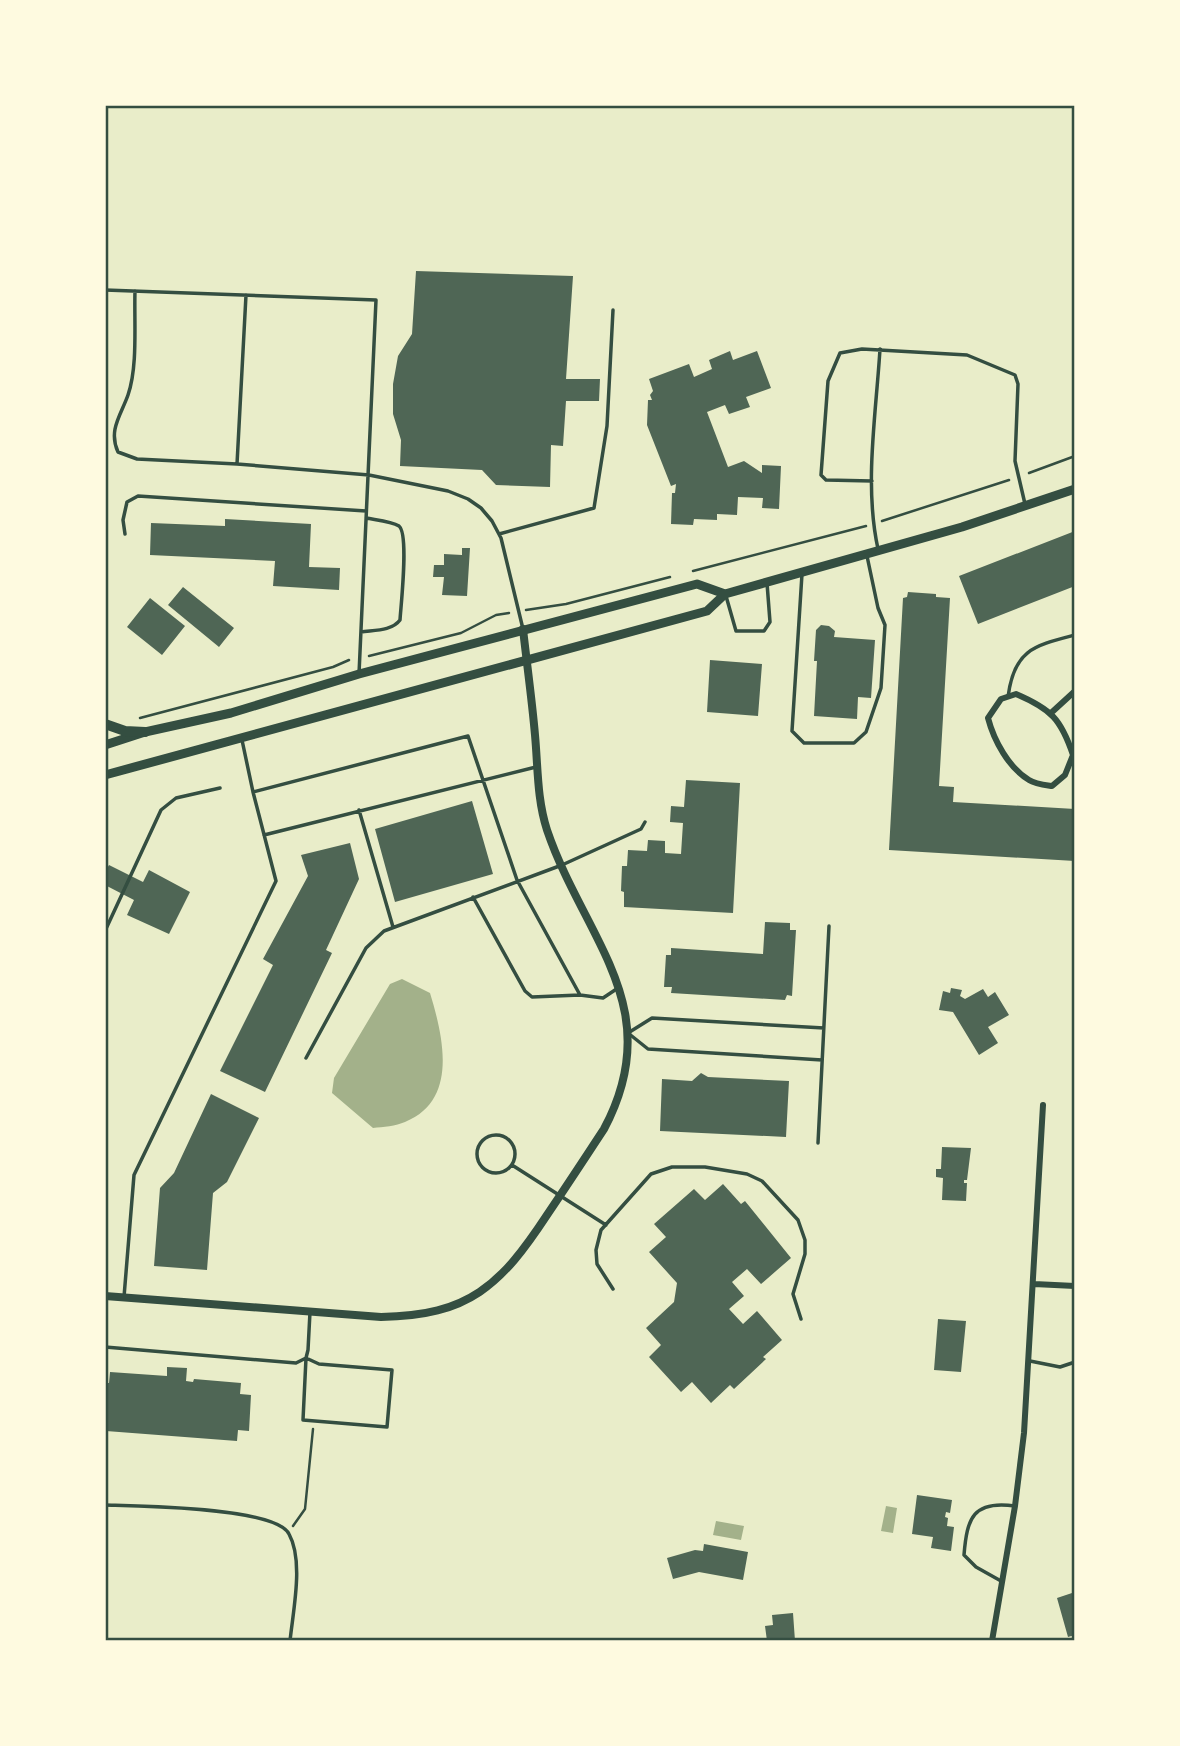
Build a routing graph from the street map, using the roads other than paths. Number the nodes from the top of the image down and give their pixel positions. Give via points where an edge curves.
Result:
1 (105, 290) edge
2 (135, 291) junction
3 (246, 295) junction
4 (613, 310) dead end
5 (880, 349) junction
6 (237, 464) junction
7 (369, 475) junction
8 (872, 481) junction
9 (1075, 489) edge
10 (1026, 506) junction
11 (366, 511) junction
12 (366, 518) junction
13 (125, 534) dead end
14 (499, 534) junction
15 (879, 551) junction
16 (867, 555) junction
17 (802, 574) junction
18 (767, 583) junction
19 (725, 594) junction
20 (523, 629) junction
21 (361, 632) junction
22 (1075, 635) edge
23 (527, 660) junction
24 (359, 674) junction
25 (1074, 693) edge
26 (1008, 697) junction
27 (1051, 713) junction
28 (105, 724) edge
29 (145, 732) junction
30 (242, 738) junction
31 (105, 745) edge
32 (536, 767) junction
33 (105, 775) edge
34 (482, 779) junction
35 (220, 788) dead end
36 (253, 792) junction
37 (359, 810) junction
38 (645, 822) dead end
39 (264, 835) junction
40 (562, 865) junction
41 (517, 880) junction
42 (473, 897) junction
43 (829, 926) dead end
44 (393, 927) junction
45 (105, 931) edge
46 (620, 987) junction
47 (580, 995) junction
48 (824, 1027) junction
49 (628, 1033) junction
50 (306, 1058) dead end
51 (822, 1060) junction
52 (1043, 1105) dead end
53 (818, 1143) dead end
54 (512, 1165) junction
55 (560, 1195) junction
56 (606, 1225) junction
57 (1034, 1284) junction
58 (1075, 1286) edge
59 (613, 1289) dead end
60 (105, 1296) edge
61 (124, 1297) junction
62 (310, 1312) junction
63 (801, 1319) dead end
64 (105, 1347) edge
65 (306, 1358) junction
66 (1030, 1361) junction
67 (1075, 1362) edge
68 (105, 1505) edge
69 (1015, 1506) junction
70 (1001, 1581) junction
71 (290, 1641) edge
72 (992, 1641) edge

1 - 2 lane
2 - 3 lane
2 - 6 lane via 132,379 114,428 118,452 137,459
3 - 6 lane
3 - 7 lane via 376,300
4 - 14 lane via 607,426 594,508
5 - 8 lane
5 - 8 lane via 840,354 828,381 821,475 826,480
5 - 10 lane via 967,355 1015,375 1015,461
6 - 7 lane
7 - 11 lane
7 - 14 lane via 468,499 481,508
8 - 15 lane
9 - 10 main road
10 - 15 main road
11 - 12 lane
11 - 13 lane via 138,496 127,502
12 - 21 lane
12 - 21 lane via 397,525 404,536 400,620 385,629
14 - 20 lane
15 - 16 main road
16 - 17 main road
16 - 17 lane via 885,625 881,688 866,732 854,743 804,743 792,731
17 - 18 main road
18 - 19 main road
18 - 19 lane via 770,622 764,631 736,631
19 - 20 main road via 697,584
19 - 23 main road via 707,611
20 - 23 street
20 - 24 main road
21 - 24 lane
22 - 26 lane via 1045,642 1017,660
23 - 30 main road
23 - 32 street
24 - 29 main road via 231,713
25 - 27 street
26 - 27 street via 1016,694
26 - 27 street via 1001,699 988,718 993,738 1030,781 1052,786 1065,775 1073,755
28 - 29 main road
29 - 31 main road
30 - 33 main road
30 - 36 lane
32 - 34 lane
32 - 40 street via 547,831
34 - 36 lane via 468,736
34 - 37 lane
34 - 41 lane
35 - 45 lane via 176,798 161,810
36 - 39 lane
37 - 39 lane
37 - 44 lane
38 - 40 lane via 641,829
39 - 61 lane via 276,881 134,1175
40 - 41 lane
40 - 46 street
41 - 42 lane
41 - 47 lane
42 - 44 lane
42 - 47 lane via 525,991 532,997
43 - 48 lane
44 - 50 lane via 366,948
46 - 47 lane via 603,998
46 - 49 street
48 - 49 lane via 652,1018
48 - 51 lane
49 - 51 lane via 648,1049
49 - 55 street via 624,1083 617,1105
51 - 53 lane
52 - 57 street
54 - 54 lane via 511,1141 501,1135 481,1142 477,1155 481,1167 502,1172
54 - 55 lane
55 - 56 lane
55 - 62 street via 513,1264 458,1304 410,1317
56 - 59 lane via 596,1250 597,1264
56 - 63 lane via 652,1174 672,1167 705,1167 762,1181 797,1220 805,1240 793,1294
57 - 58 street
57 - 66 street
60 - 61 street
61 - 62 street
62 - 65 lane
64 - 65 lane via 296,1363
65 - 65 lane via 303,1420 387,1427 392,1370 319,1364
66 - 67 lane via 1060,1367
66 - 69 street
68 - 71 lane via 219,1511 274,1521 289,1532 297,1564
69 - 70 street
69 - 70 lane via 996,1503 977,1510 966,1528 964,1555
70 - 72 street

